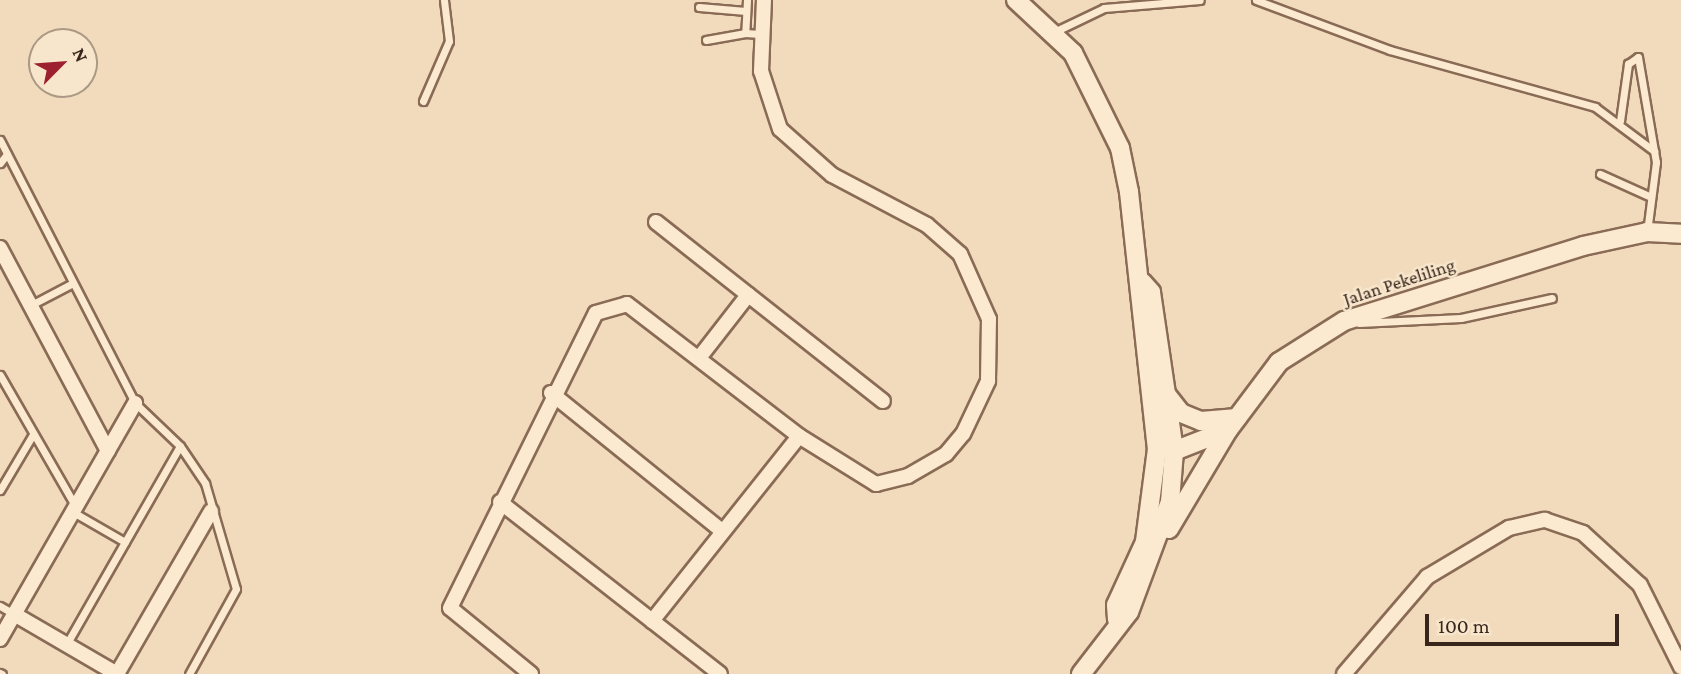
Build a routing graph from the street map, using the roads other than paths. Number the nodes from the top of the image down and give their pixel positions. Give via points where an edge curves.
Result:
1 (444, 0) edge
2 (747, 0) edge
3 (764, 0) edge
4 (1016, 0) edge
5 (1200, 0) edge
6 (1256, 0) edge
7 (1104, 4) edge
8 (699, 7) dead end
9 (746, 11) junction
10 (1056, 31) junction
11 (752, 33) junction
12 (706, 40) dead end
13 (424, 101) dead end
14 (1620, 121) junction
15 (0, 140) edge
16 (1654, 151) junction
17 (7, 154) junction
18 (0, 163) edge
19 (1600, 173) dead end
20 (1651, 197) junction
21 (656, 222) dead end
22 (1647, 232) junction
23 (1681, 234) edge
24 (0, 248) edge
25 (1142, 282) junction
26 (71, 284) junction
27 (748, 295) junction
28 (1552, 298) dead end
29 (31, 306) junction
30 (1344, 321) junction
31 (699, 358) junction
32 (0, 375) edge
33 (551, 393) junction
34 (1166, 394) junction
35 (883, 401) dead end
36 (135, 403) junction
37 (1156, 422) junction
38 (1233, 424) junction
39 (32, 436) junction
40 (799, 436) junction
41 (180, 446) junction
42 (108, 451) junction
43 (1174, 451) junction
44 (1156, 473) junction
45 (0, 490) edge
46 (499, 502) junction
47 (74, 509) junction
48 (211, 511) junction
49 (722, 531) junction
50 (125, 542) junction
51 (1159, 543) junction
52 (0, 606) edge
53 (14, 614) junction
54 (1117, 620) junction
55 (652, 621) junction
56 (0, 639) edge
57 (66, 645) junction
58 (1681, 667) edge
59 (117, 674) edge
60 (188, 674) edge
61 (531, 674) edge
62 (720, 674) edge
63 (1081, 674) edge
64 (1344, 674) edge

1 - 13 lane via 449,41
2 - 9 lane
3 - 11 street
4 - 10 street
5 - 7 lane
6 - 14 lane via 1390,50 1595,107
7 - 10 lane
8 - 9 lane
9 - 11 lane
10 - 25 street via 1095,90 1119,148
11 - 12 lane
11 - 40 street via 764,91 780,129 832,175 945,239 972,273 989,319 988,381 963,434 928,467 876,484
14 - 16 lane
14 - 16 lane via 1628,64 1638,57
15 - 17 lane
16 - 20 lane
17 - 18 lane
17 - 26 lane
19 - 20 lane
20 - 22 lane
21 - 27 street
22 - 23 street, Jalan Pekeliling
22 - 30 street, Jalan Pekeliling via 1532,261
24 - 29 street
25 - 34 street via 1151,292
25 - 37 street via 1138,294
26 - 29 lane
26 - 36 lane
27 - 31 street
27 - 35 street
28 - 30 lane via 1427,322
29 - 42 street
30 - 38 street, Jalan Pekeliling via 1279,362
31 - 33 street via 627,304 616,303 585,326
31 - 40 street
32 - 39 lane
33 - 46 street
33 - 49 street
34 - 38 street via 1181,413 1200,421
34 - 43 street
36 - 41 lane
36 - 42 street
37 - 43 street
37 - 44 street
38 - 43 street
38 - 51 street, Jalan Pekeliling
39 - 45 lane
39 - 47 lane
40 - 49 street
41 - 48 lane via 201,474
41 - 50 lane
42 - 47 street
43 - 44 street
43 - 51 street
44 - 54 street via 1145,542 1116,605
46 - 55 street
46 - 61 street via 450,608
47 - 50 lane
47 - 53 street
48 - 59 street
48 - 60 lane via 236,589
49 - 55 street
50 - 57 lane
51 - 54 street via 1129,612
52 - 53 lane
53 - 56 street
53 - 57 street
54 - 63 street
55 - 62 street
57 - 59 street
58 - 64 street via 1640,585 1583,533 1545,520 1509,528 1427,577

